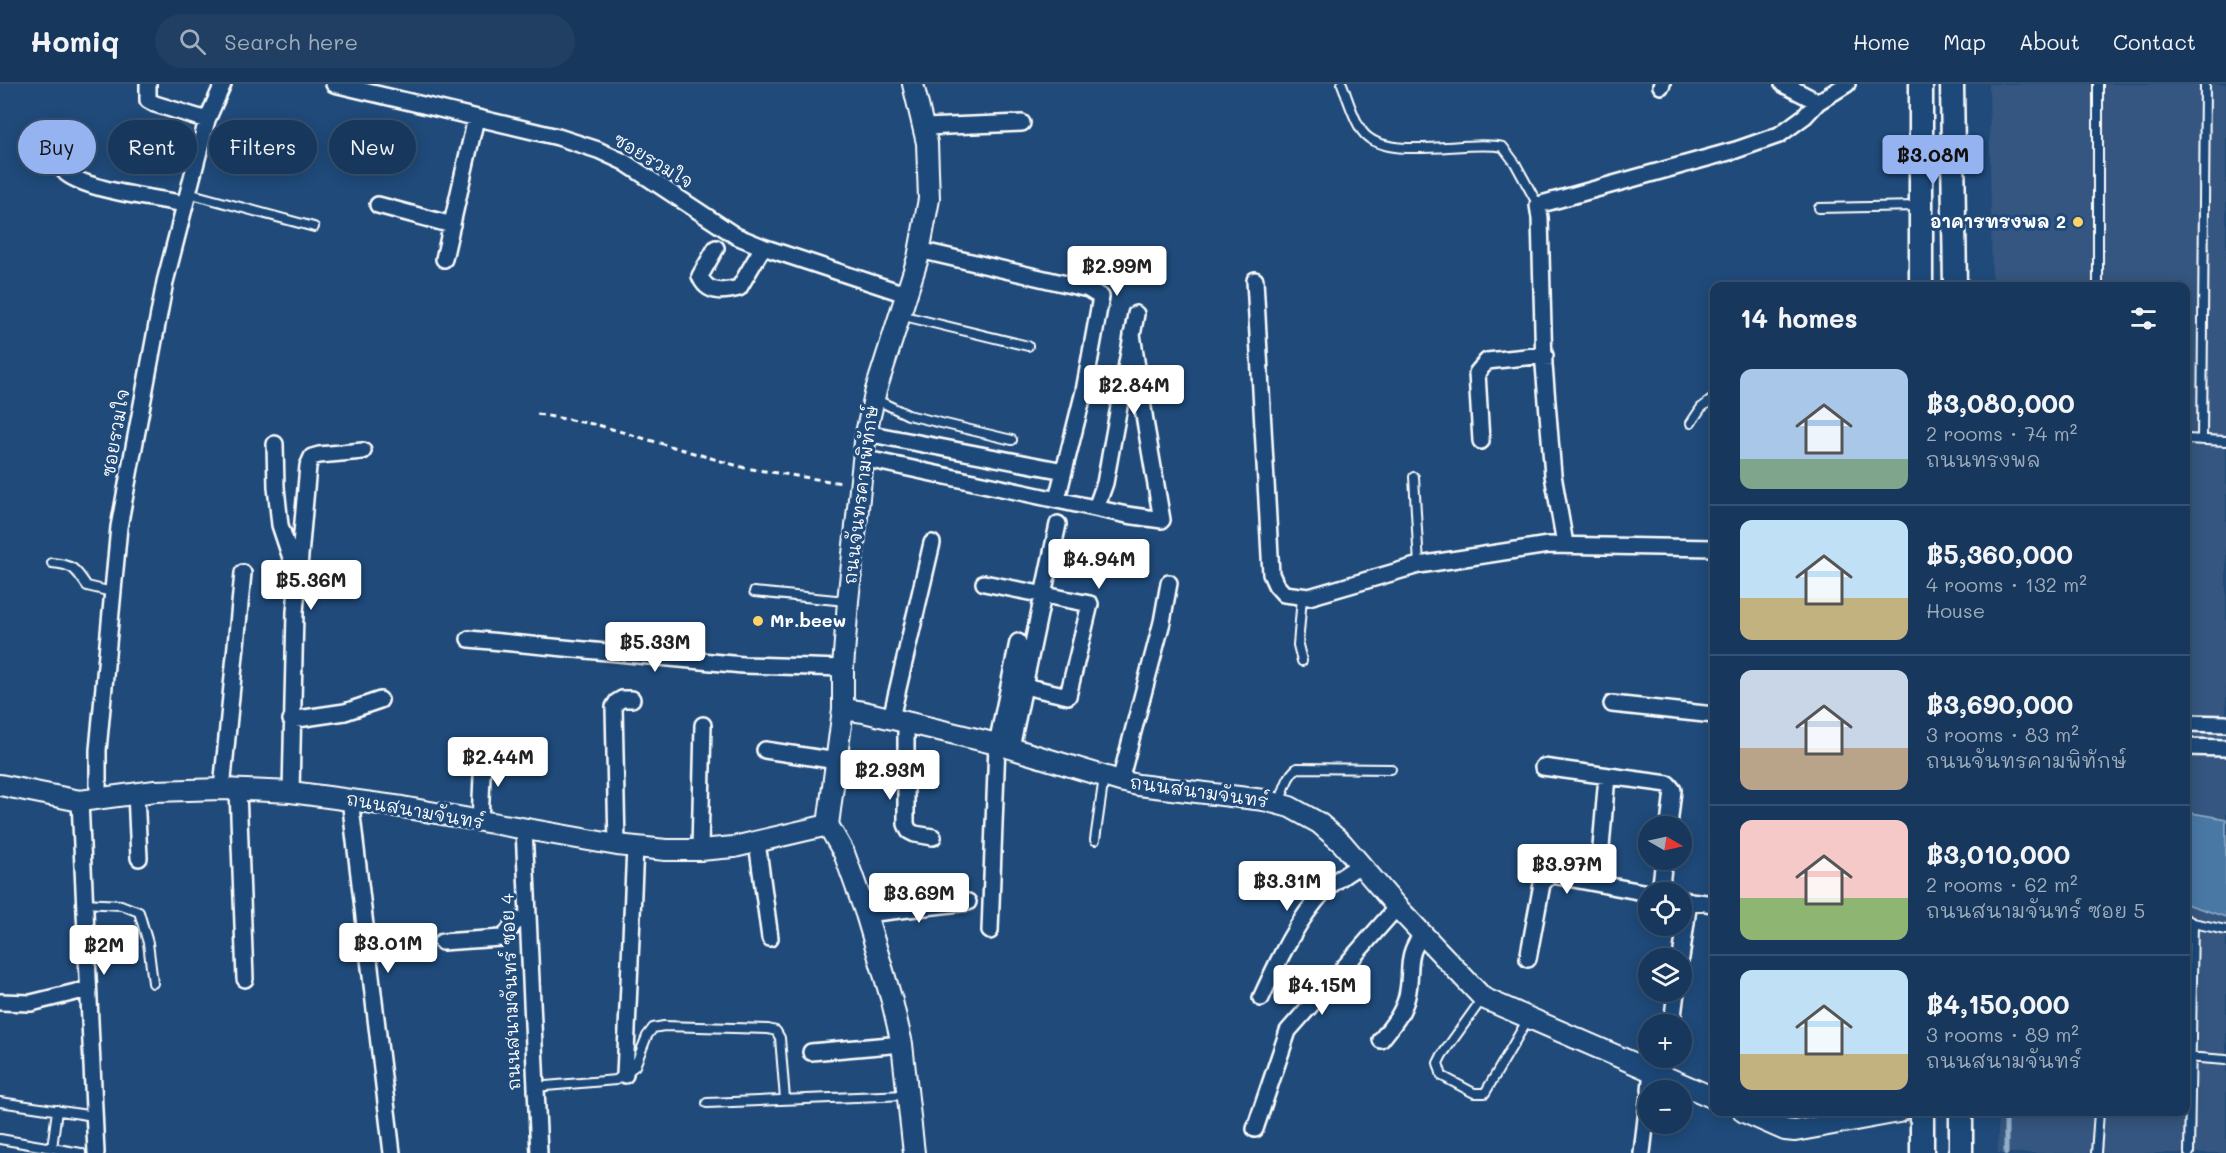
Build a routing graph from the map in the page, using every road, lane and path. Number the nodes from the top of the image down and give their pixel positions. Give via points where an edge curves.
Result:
1 (148, 84) edge
2 (334, 84) edge
3 (913, 84) edge
4 (1342, 84) edge
5 (1783, 84) edge
6 (1848, 84) edge
7 (1921, 84) edge
8 (1952, 84) edge
9 (2098, 84) edge
10 (2205, 84) edge
11 (218, 85) edge
12 (1818, 102) junction
13 (476, 118) junction
14 (207, 120) junction
15 (1022, 123) dead end
16 (924, 128) junction
17 (69, 174) edge
18 (186, 199) junction
19 (378, 205) dead end
20 (1538, 205) junction
21 (1921, 206) junction
22 (1819, 208) dead end
23 (452, 225) junction
24 (314, 227) dead end
25 (763, 247) junction
26 (716, 248) dead end
27 (919, 250) junction
28 (444, 259) dead end
29 (1255, 280) dead end
30 (1921, 282) edge
31 (1955, 282) edge
32 (2098, 282) edge
33 (905, 294) junction
34 (1136, 314) dead end
35 (899, 315) junction
36 (1132, 334) junction
37 (1028, 346) dead end
38 (1545, 355) junction
39 (874, 398) junction
40 (1710, 401) edge
41 (537, 414) dead end
42 (1691, 423) dead end
43 (866, 433) junction
44 (2190, 439) edge
45 (1012, 440) dead end
46 (2202, 440) junction
47 (1481, 441) dead end
48 (2226, 441) edge
49 (275, 444) dead end
50 (363, 451) dead end
51 (862, 458) junction
52 (1064, 471) junction
53 (1414, 477) dead end
54 (859, 486) junction
55 (1057, 499) junction
56 (1096, 508) junction
57 (1058, 524) dead end
58 (932, 543) dead end
59 (1565, 544) junction
60 (1710, 548) edge
61 (52, 563) dead end
62 (1419, 565) junction
63 (243, 573) dead end
64 (298, 579) junction
65 (984, 583) dead end
66 (1169, 583) dead end
67 (112, 591) junction
68 (754, 592) dead end
69 (1043, 595) junction
70 (1302, 597) junction
71 (848, 601) junction
72 (469, 639) dead end
73 (1018, 642) dead end
74 (1302, 661) dead end
75 (843, 668) junction
76 (1024, 686) junction
77 (632, 699) dead end
78 (380, 700) dead end
79 (1612, 704) dead end
80 (843, 709) junction
81 (1710, 716) edge
82 (291, 720) junction
83 (898, 720) junction
84 (2190, 723) edge
85 (2226, 724) edge
86 (703, 725) dead end
87 (1004, 746) junction
88 (2190, 747) edge
89 (2226, 748) edge
90 (765, 750) dead end
91 (483, 753) dead end
92 (837, 761) junction
93 (1543, 767) dead end
94 (1391, 769) dead end
95 (1607, 776) junction
96 (1112, 778) junction
97 (0, 785) edge
98 (230, 790) junction
99 (291, 792) junction
100 (136, 793) junction
101 (350, 799) junction
102 (89, 800) junction
103 (1280, 804) junction
104 (1670, 816) edge
105 (480, 822) junction
106 (828, 825) junction
107 (524, 829) junction
108 (933, 837) dead end
109 (1095, 840) dead end
110 (757, 842) junction
111 (626, 846) junction
112 (700, 850) junction
113 (139, 858) dead end
114 (1360, 865) junction
115 (1598, 884) junction
116 (1638, 891) edge
117 (968, 902) dead end
118 (1692, 902) edge
119 (84, 903) junction
120 (1710, 904) edge
121 (1397, 907) junction
122 (866, 914) junction
123 (527, 919) junction
124 (2190, 921) edge
125 (2226, 930) edge
126 (990, 931) dead end
127 (1423, 934) junction
128 (770, 938) dead end
129 (442, 942) dead end
130 (1528, 959) dead end
131 (245, 979) dead end
132 (153, 983) dead end
133 (88, 989) junction
134 (1261, 998) dead end
135 (1484, 998) junction
136 (0, 1002) edge
137 (1529, 1018) junction
138 (1380, 1040) dead end
139 (902, 1044) junction
140 (811, 1052) dead end
141 (2190, 1057) edge
142 (2226, 1060) edge
143 (1652, 1070) junction
144 (625, 1075) junction
145 (1651, 1080) edge
146 (534, 1087) junction
147 (908, 1095) junction
148 (1710, 1096) edge
149 (785, 1099) junction
150 (0, 1102) edge
151 (707, 1103) dead end
152 (57, 1110) junction
153 (94, 1116) junction
154 (1753, 1116) edge
155 (1846, 1116) edge
156 (2098, 1116) edge
157 (2189, 1116) edge
158 (1922, 1118) edge
159 (1961, 1118) edge
160 (1255, 1128) dead end
161 (1644, 1134) edge
162 (0, 1139) edge
163 (52, 1148) junction
164 (81, 1153) edge
165 (96, 1153) edge
166 (392, 1153) edge
167 (539, 1153) edge
168 (914, 1153) edge
169 (1642, 1153) edge
170 (1922, 1153) edge
171 (1961, 1153) edge
172 (2096, 1153) edge
173 (2189, 1153) edge

1 - 14 street via 148,100
2 - 13 street, ซอยรวมใจ
3 - 16 street, ถนนจันทรคามพิทักษ์
4 - 20 lane via 1361,130 1373,142 1389,146 1503,147
5 - 12 street
6 - 12 street
7 - 21 main road
8 - 31 main road
9 - 32 lane
10 - 46 lane
11 - 14 street, ซอยรวมใจ
12 - 20 street via 1779,135
13 - 23 street
13 - 25 street, ซอยรวมใจ via 598,150 624,162 736,236
14 - 18 street, ซอยรวมใจ
15 - 16 street
16 - 27 street, ถนนจันทรคามพิทักษ์ via 929,199
17 - 18 street via 98,187
18 - 24 lane
18 - 67 street, ซอยรวมใจ via 146,378 119,527
19 - 23 street
20 - 38 street
21 - 22 lane
21 - 30 main road
23 - 28 street
25 - 26 street via 739,288 727,291 713,291 703,285 700,276
25 - 33 street, ซอยรวมใจ
27 - 33 street, ถนนจันทรคามพิทักษ์
27 - 52 street via 1088,289 1101,297
29 - 70 street via 1271,574 1284,594
33 - 35 street, ถนนจันทรคามพิทักษ์
34 - 36 street
35 - 37 lane
35 - 39 street, ถนนจันทรคามพิทักษ์
36 - 56 street via 1105,483
36 - 56 street via 1162,520
38 - 47 street via 1482,365 1477,373
38 - 59 street via 1552,475
39 - 43 street, ถนนจันทรคามพิทักษ์
39 - 45 lane via 908,415
40 - 42 lane
41 - 54 path via 598,425 745,468
43 - 51 street, ถนนจันทรคามพิทักษ์
43 - 52 street
44 - 46 lane
46 - 48 lane
49 - 64 street via 280,525
50 - 64 street via 312,457
51 - 54 street, ถนนจันทรคามพิทักษ์
51 - 55 street
52 - 55 street
53 - 62 lane
54 - 71 street, ถนนจันทรคามพิทักษ์
55 - 56 street
57 - 69 street
58 - 83 street
59 - 60 street
59 - 62 street
61 - 67 lane via 74,568 87,586
62 - 70 street
63 - 98 street
64 - 82 street
65 - 69 street
66 - 96 street via 1162,622
67 - 102 street, ซอยรวมใจ via 98,750
68 - 71 lane
69 - 76 street
69 - 76 street via 1090,604 1068,696
70 - 74 lane via 1298,645
71 - 75 street, ถนนจันทรคามพิทักษ์
72 - 75 street via 743,665
73 - 87 street
75 - 80 street, ถนนจันทรคามพิทักษ์
76 - 87 street
77 - 111 street via 622,699 614,707
78 - 82 street via 345,712
79 - 81 street
80 - 83 street, ถนนสนามจันทร์
80 - 92 street, ถนนจันทรคามพิทักษ์
82 - 99 street
83 - 87 street, ถนนสนามจันทร์
83 - 108 street via 906,824 915,834
84 - 85 street
86 - 112 street
87 - 96 street, ถนนสนามจันทร์
87 - 126 street
88 - 89 street
90 - 92 street
91 - 105 street
92 - 106 street, ถนนจันทรคามพิทักษ์
93 - 95 street
94 - 103 lane via 1297,768
95 - 104 street via 1668,784 1673,790
95 - 115 street
96 - 103 street, ถนนสนามจันทร์
96 - 109 lane
97 - 102 street, ถนนสนามจันทร์
98 - 99 street, ถนนสนามจันทร์
98 - 100 street, ถนนสนามจันทร์
98 - 131 street
99 - 101 street, ถนนสนามจันทร์
100 - 102 street, ถนนสนามจันทร์
100 - 113 street
101 - 105 street, ถนนสนามจันทร์
101 - 166 street
102 - 119 street, ซอยรวมใจ
103 - 114 street, ถนนสนามจันทร์ via 1319,823
105 - 107 street, ถนนสนามจันทร์
106 - 110 street, ถนนสนามจันทร์
106 - 122 street via 844,853
107 - 111 street, ถนนสนามจันทร์
107 - 123 street, ถนนสนามจันทร์ ซอย 4
110 - 112 street, ถนนสนามจันทร์
110 - 128 street
111 - 112 street, ถนนสนามจันทร์
111 - 144 street
114 - 121 street, ถนนสนามจันทร์
114 - 134 street via 1327,889 1299,923
115 - 116 street
115 - 130 street via 1548,877 1542,884
117 - 122 street
118 - 120 street
119 - 132 lane via 121,905 139,912
119 - 133 street, ซอยรวมใจ
121 - 127 street, ถนนสนามจันทร์
121 - 160 street via 1288,1031
122 - 139 street
123 - 129 street via 516,921 501,938
123 - 146 street, ถนนสนามจันทร์ ซอย 4
124 - 125 lane
127 - 135 street, ถนนสนามจันทร์
127 - 138 street via 1411,953 1402,1011
133 - 136 street via 31,1003
133 - 153 street, ซอยรวมใจ
135 - 137 street, ถนนสนามจันทร์
135 - 137 lane via 1438,1063 1442,1076 1474,1094 1485,1093
137 - 143 street, ถนนสนามจันทร์
139 - 140 street
139 - 147 street
141 - 142 lane
143 - 145 street
143 - 148 street, ถนนสนามจันทร์
144 - 146 lane via 616,1080
144 - 149 lane via 634,1066 653,1028 768,1029 776,1031 780,1038
146 - 167 street, ถนนสนามจันทร์ ซอย 4
147 - 149 lane
147 - 168 street
149 - 151 lane
150 - 152 lane
152 - 153 lane
152 - 163 lane
153 - 165 street, ซอยรวมใจ
154 - 155 street via 1795,1131
156 - 172 lane
157 - 173 lane
158 - 159 main road
158 - 170 main road
159 - 171 main road
161 - 169 street
162 - 163 lane
163 - 164 lane

